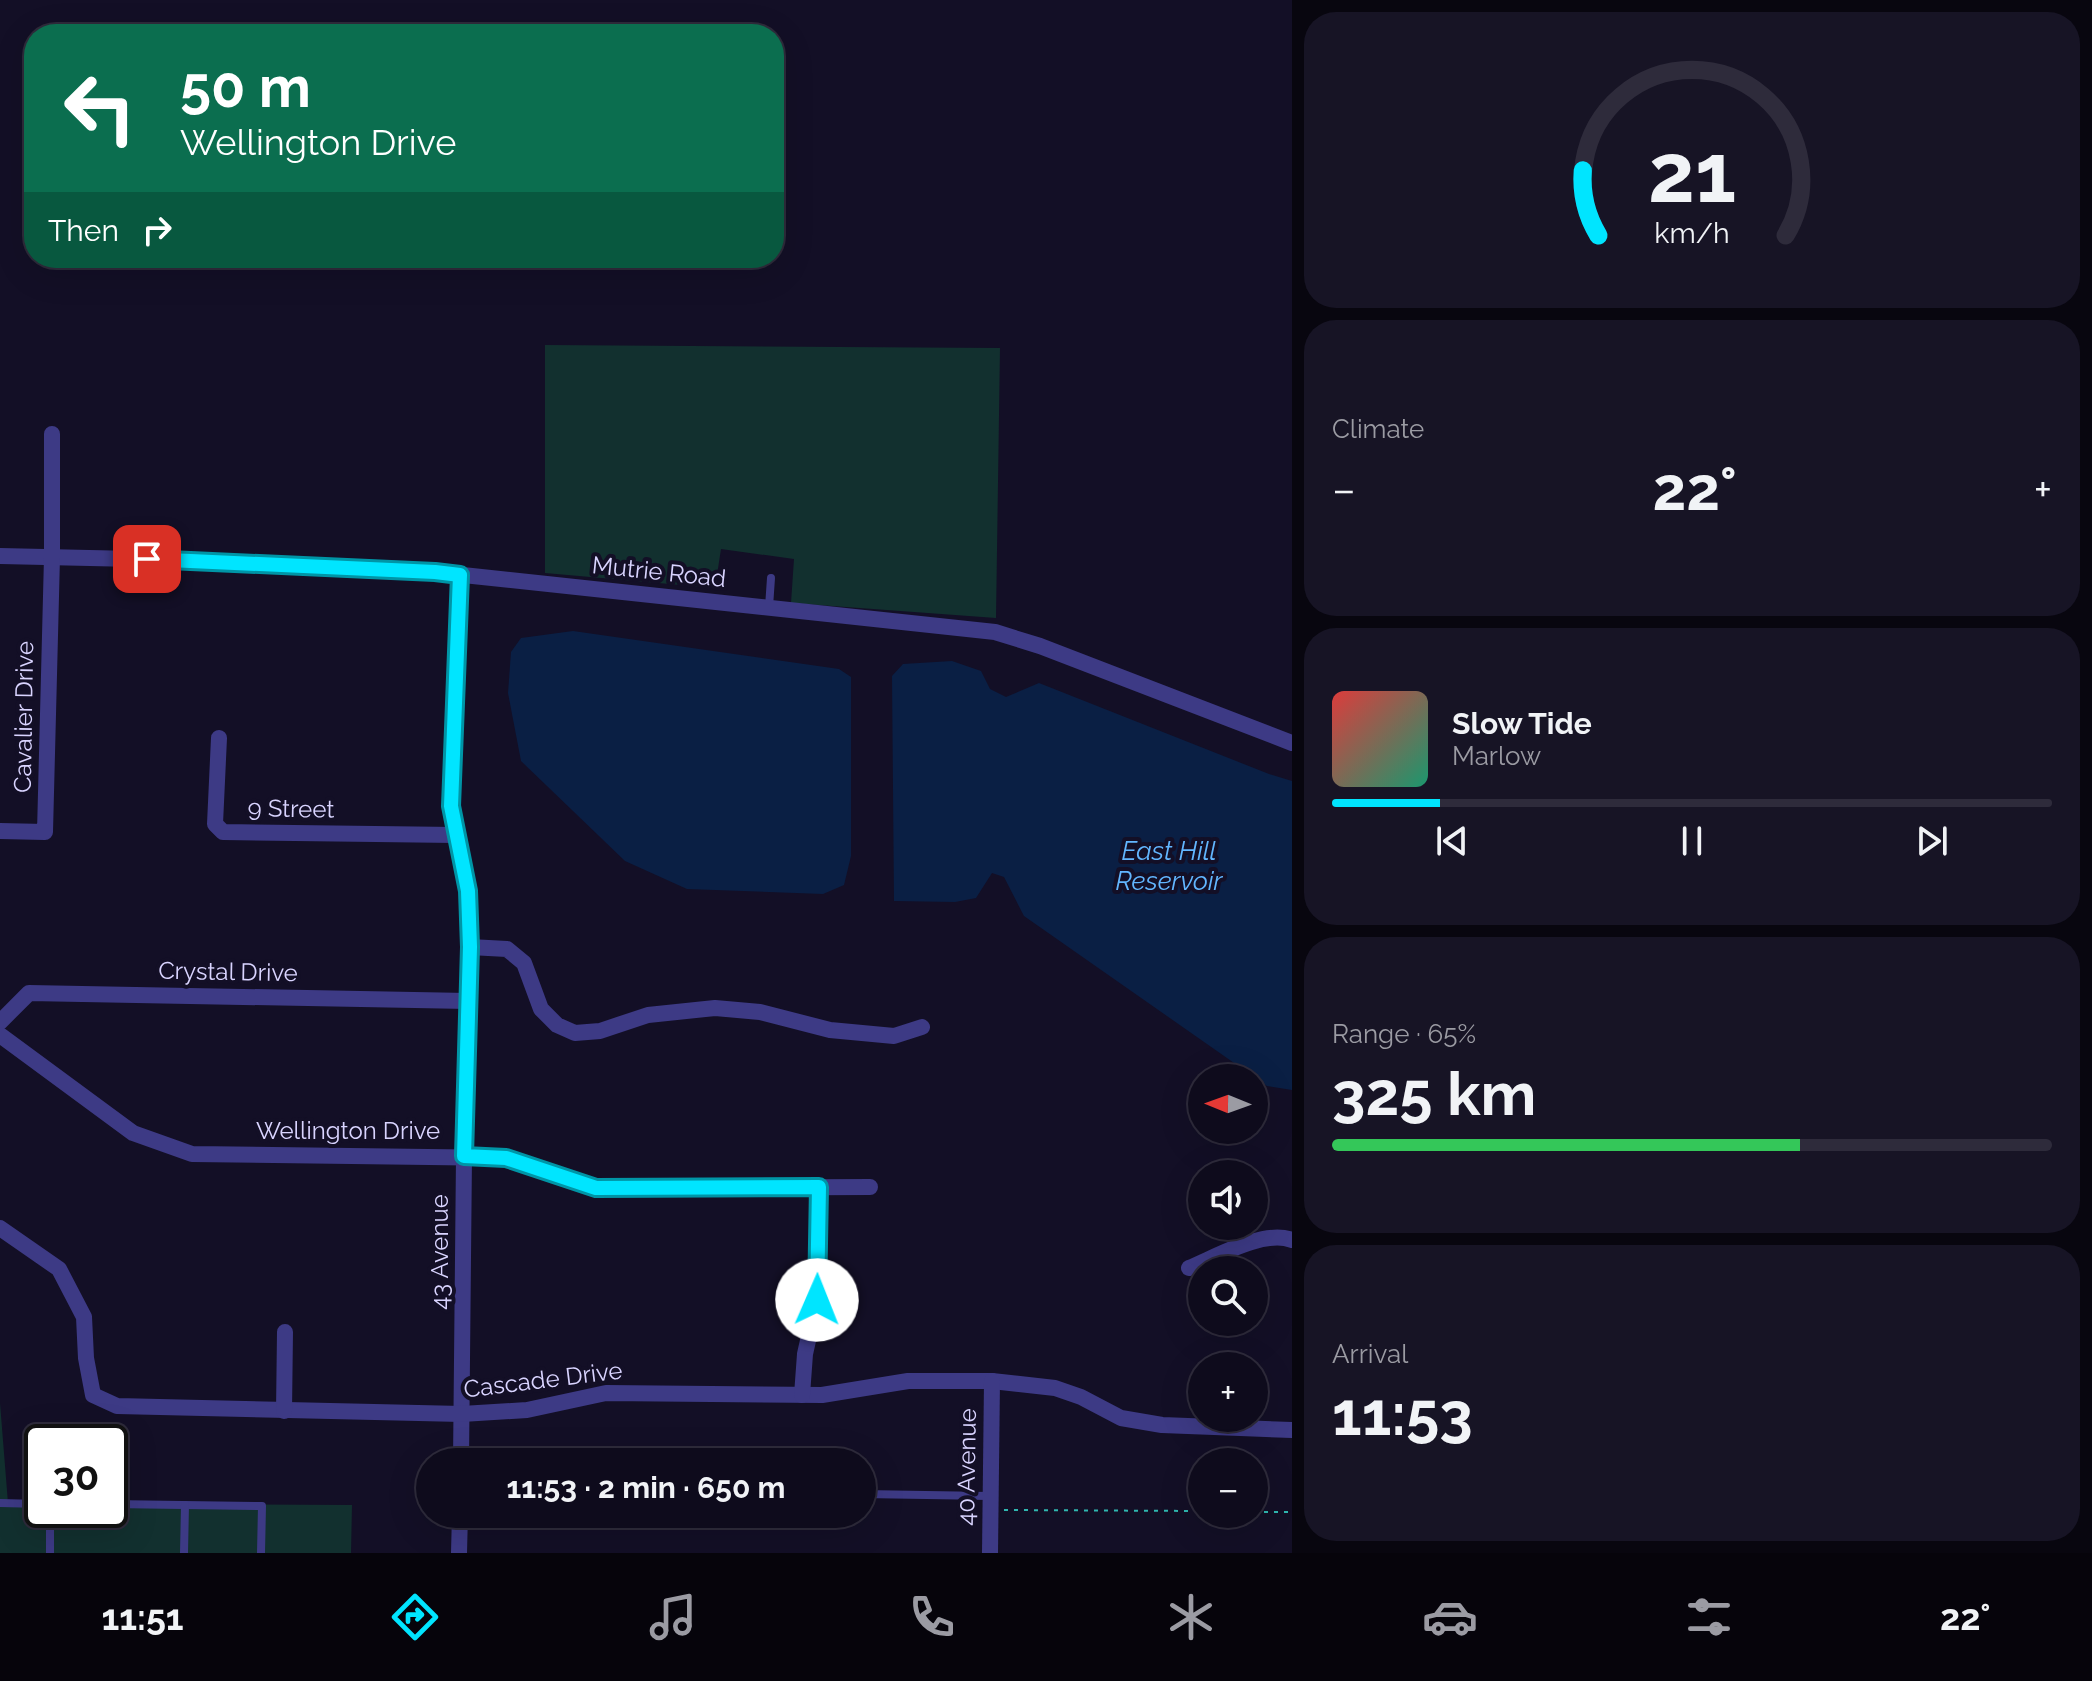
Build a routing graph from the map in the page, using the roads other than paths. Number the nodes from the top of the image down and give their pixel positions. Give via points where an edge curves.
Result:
1 (52, 434) dead end
2 (0, 556) edge
3 (52, 557) junction
4 (460, 575) junction
5 (771, 578) dead end
6 (769, 608) junction
7 (219, 738) dead end
8 (1292, 743) edge
9 (0, 831) edge
10 (456, 835) junction
11 (470, 947) junction
12 (468, 1001) junction
13 (0, 1022) edge
14 (922, 1027) dead end
15 (0, 1035) edge
16 (464, 1156) junction
17 (819, 1187) junction
18 (870, 1187) dead end
19 (0, 1228) edge
20 (1292, 1240) edge
21 (1219, 1256) edge
22 (285, 1332) dead end
23 (992, 1381) junction
24 (802, 1395) junction
25 (284, 1411) junction
26 (462, 1414) junction
27 (1292, 1430) edge
28 (461, 1448) edge
29 (876, 1495) edge
30 (0, 1503) edge
31 (991, 1503) junction
32 (24, 1504) edge
33 (128, 1504) edge
34 (185, 1505) junction
35 (50, 1528) edge
36 (460, 1528) edge
37 (50, 1553) edge
38 (184, 1553) edge
39 (261, 1553) edge
40 (459, 1553) edge
41 (990, 1553) edge

1 - 3 street
2 - 3 street, Mutrie Road
3 - 4 street, Mutrie Road
3 - 9 street, Cavalier Drive via 45,832
4 - 6 street, Mutrie Road
4 - 10 street, 43 Avenue via 451,806
5 - 6 lane
6 - 8 street, Mutrie Road via 1004,634
7 - 10 street, 9 Street via 215,824 223,832
10 - 11 street, 43 Avenue via 468,891
11 - 12 street, 43 Avenue
11 - 14 street via 507,949 524,963 541,1009 575,1033 600,1031 648,1015 715,1008 894,1036
12 - 13 street, Crystal Drive via 29,993
12 - 16 street, 43 Avenue
15 - 16 street, Wellington Drive via 133,1133 192,1154
16 - 17 street, Wellington Drive via 506,1158 596,1188
16 - 26 street, 43 Avenue
17 - 18 street, Wellington Drive
17 - 24 street via 817,1300
19 - 25 street, Cascade Drive via 59,1269 84,1317 93,1395 117,1406
20 - 21 street via 1261,1239
22 - 25 street
23 - 24 street, Cascade Drive via 908,1381
23 - 27 street, Cascade Drive via 1055,1388 1121,1418 1148,1423
23 - 31 street, 40 Avenue
24 - 26 street, Cascade Drive via 606,1393 527,1410
25 - 26 street, Cascade Drive
26 - 28 street, 43 Avenue
29 - 31 lane
30 - 32 lane
31 - 41 street, 40 Avenue
33 - 34 lane
34 - 38 lane
34 - 39 lane via 262,1506
35 - 37 lane
36 - 40 street

